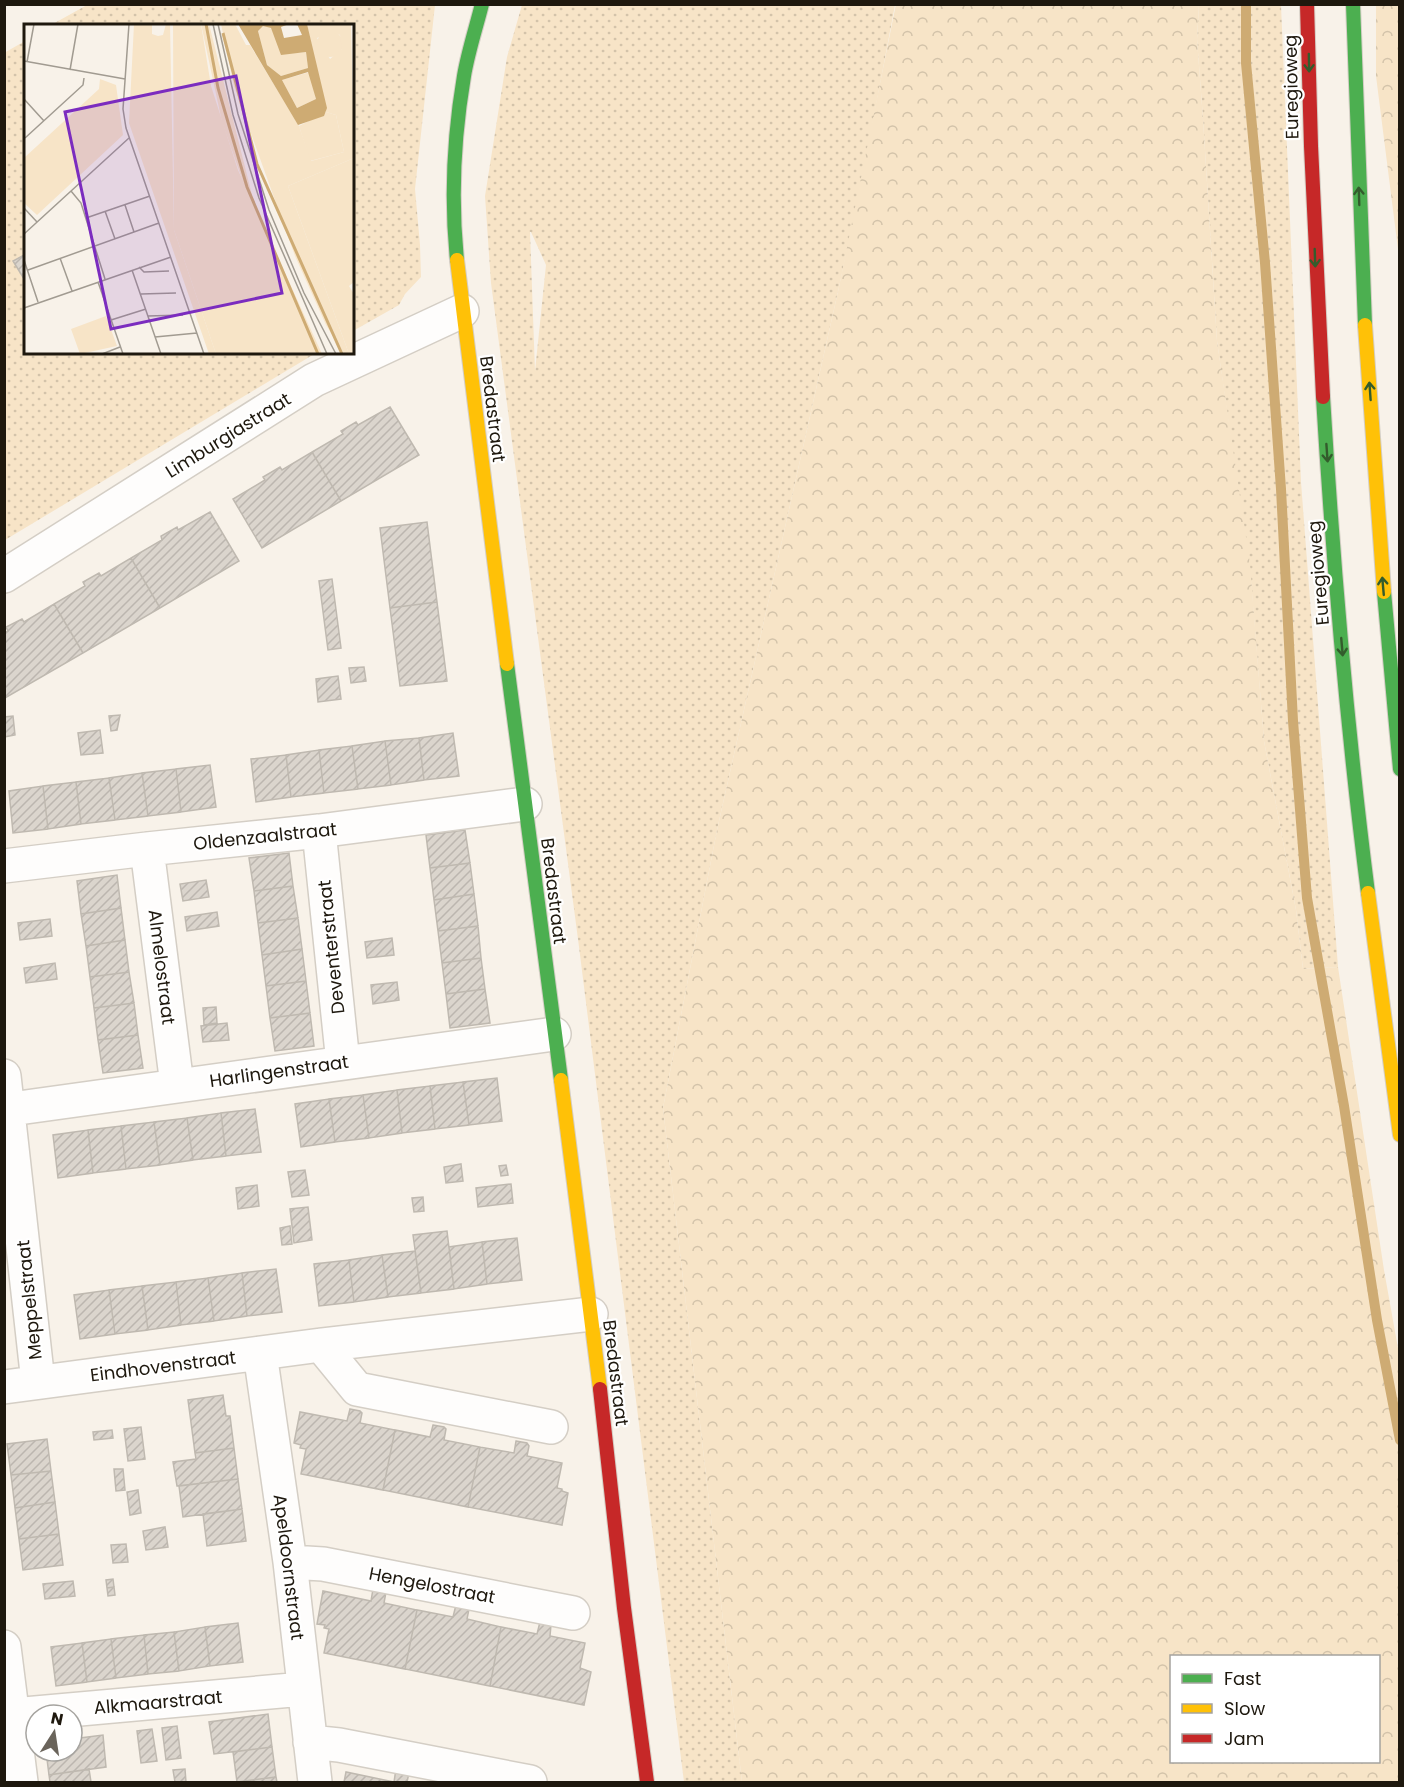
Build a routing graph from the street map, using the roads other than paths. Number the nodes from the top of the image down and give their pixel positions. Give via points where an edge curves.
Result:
1 (482, 4) edge
2 (1307, 4) edge
3 (1353, 4) edge
4 (462, 311) junction
5 (4, 576) edge
6 (1400, 769) edge
7 (525, 804) junction
8 (319, 831) junction
9 (147, 849) junction
10 (4, 866) edge
11 (554, 1034) junction
12 (343, 1063) junction
13 (4, 1076) edge
14 (177, 1085) junction
15 (6, 1109) edge
16 (1400, 1135) edge
17 (591, 1314) junction
18 (321, 1345) junction
19 (260, 1353) junction
20 (38, 1382) junction
21 (4, 1387) edge
22 (551, 1427) dead end
23 (290, 1562) junction
24 (573, 1613) dead end
25 (4, 1647) edge
26 (303, 1689) junction
27 (13, 1715) junction
28 (310, 1742) junction
29 (21, 1782) edge
30 (315, 1782) edge
31 (530, 1782) edge
32 (647, 1782) edge

1 - 4 main road, Bredastraat via 464,75 456,140 454,231
2 -> 16 main road, Euregioweg via 1317,290 1333,547 1355,792
6 -> 3 main road via 1364,303
4 - 5 street, Limburgiastraat via 314,380
4 - 7 main road, Bredastraat
7 - 8 street, Oldenzaalstraat
7 - 11 main road, Bredastraat
8 - 9 street, Oldenzaalstraat
8 - 12 street, Deventerstraat
9 - 10 street, Oldenzaalstraat
9 - 14 street, Almelostraat
11 - 12 street, Harlingenstraat
11 - 17 main road, Bredastraat
12 - 14 street, Harlingenstraat
13 - 15 street, Meppelstraat
14 - 15 street, Harlingenstraat
15 - 20 street, Meppelstraat
17 - 18 street, Eindhovenstraat
17 - 32 main road, Bredastraat
18 - 19 street, Eindhovenstraat
18 - 22 street via 357,1389
19 - 20 street, Eindhovenstraat
19 - 23 street, Apeldoornstraat
20 - 21 street, Eindhovenstraat
23 - 24 street, Hengelostraat via 323,1564
23 - 26 street, Apeldoornstraat
25 - 27 street
26 - 27 street, Alkmaarstraat
26 - 28 street, Apeldoornstraat
27 - 29 street
28 - 30 street, Apeldoornstraat
28 - 31 street via 339,1744

